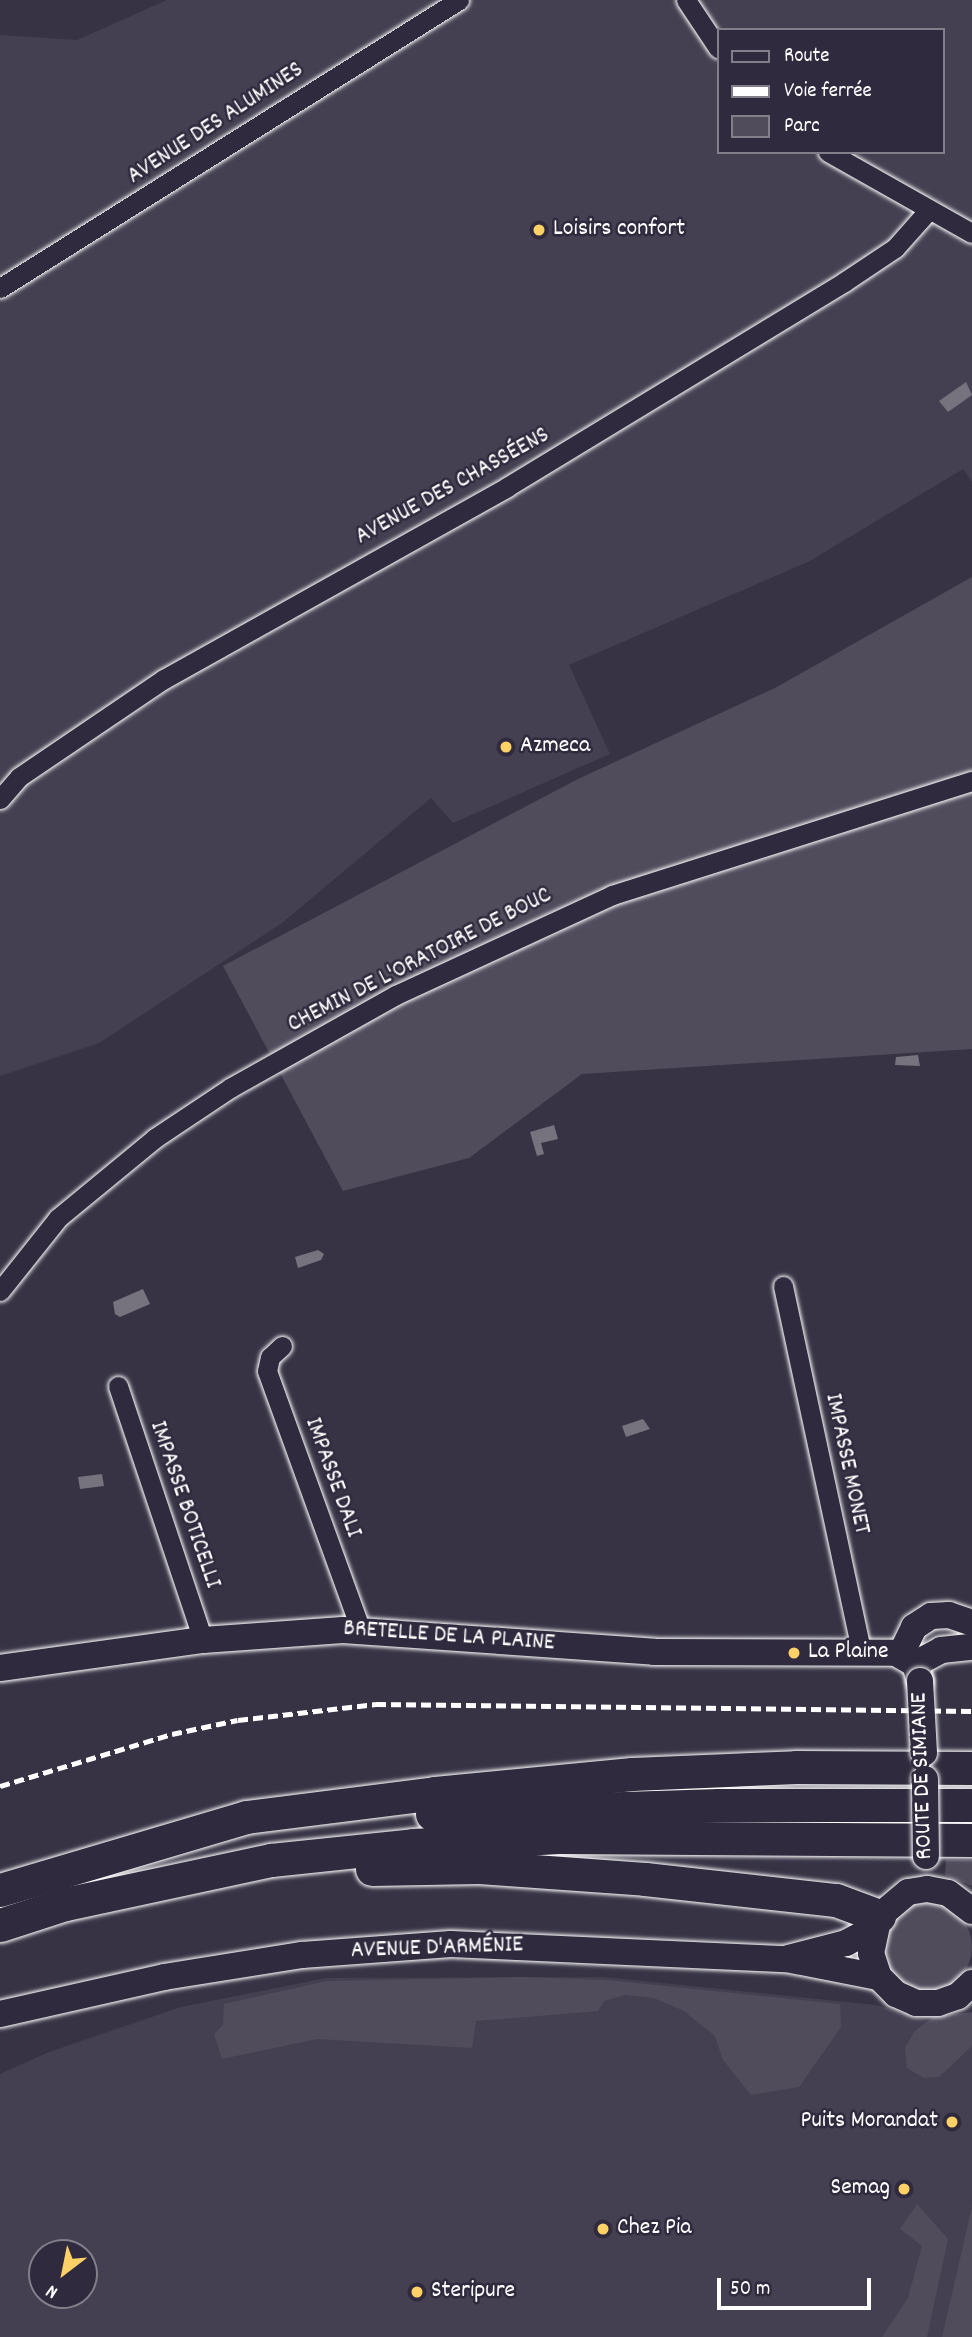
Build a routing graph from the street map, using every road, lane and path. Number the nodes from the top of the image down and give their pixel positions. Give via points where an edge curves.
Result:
1 (459, 0) edge
2 (686, 0) edge
3 (716, 45) edge
4 (831, 154) edge
5 (927, 212) junction
6 (972, 233) edge
7 (0, 288) edge
8 (972, 781) edge
9 (2, 794) edge
10 (783, 1286) dead end
11 (0, 1292) edge
12 (282, 1346) dead end
13 (118, 1386) dead end
14 (972, 1623) edge
15 (361, 1630) junction
16 (203, 1640) junction
17 (972, 1647) edge
18 (862, 1653) junction
19 (912, 1666) junction
20 (0, 1668) edge
21 (925, 1767) junction
22 (972, 1768) edge
23 (972, 1805) edge
24 (972, 1840) edge
25 (122, 1853) junction
26 (160, 1882) junction
27 (927, 1889) junction
28 (0, 1890) edge
29 (972, 1911) edge
30 (877, 1922) junction
31 (0, 1925) edge
32 (786, 1959) junction
33 (879, 1977) junction
34 (967, 1991) edge
35 (91, 1995) junction
36 (0, 2014) edge
37 (0, 2032) edge

1 - 7 street, AVENUE DES ALUMINES
2 - 3 street
4 - 5 street
5 - 6 street
5 - 9 street, AVENUE DES CHASSÉENS via 895,248 844,282 507,487 186,666 75,737
8 - 11 street, CHEMIN DE L'ORATOIRE DE BOUC via 612,895 396,995 230,1088 155,1138 58,1218
10 - 18 street, IMPASSE MONET
12 - 15 street, IMPASSE DALI via 270,1357 267,1371
13 - 16 street, IMPASSE BOTICELLI
14 - 19 main road via 949,1615 930,1616 914,1627
15 - 16 main road, BRETELLE DE LA PLAINE
15 - 18 main road, BRETELLE DE LA PLAINE via 654,1652
16 - 20 main road, BRETELLE DE LA PLAINE
17 - 19 main road, ROUTE DE SIMIANE via 941,1650
18 - 19 main road, BRETELLE DE LA PLAINE
19 - 21 main road, ROUTE DE SIMIANE, bridge
21 - 22 highway
21 - 25 highway via 632,1774 435,1793 246,1817
21 - 27 main road, ROUTE DE SIMIANE, bridge
23 - 25 highway via 719,1805 388,1815
24 - 26 highway via 559,1837 414,1844 271,1860
25 - 28 highway
26 - 30 highway via 479,1867 836,1900
26 - 31 highway
27 - 29 main road via 948,1893
27 - 30 main road, AVENUE D'ARMÉNIE via 900,1897
30 - 32 main road, AVENUE D'ARMÉNIE via 846,1942
30 - 33 main road via 871,1953
32 - 33 main road, AVENUE D'ARMÉNIE
32 - 35 main road, AVENUE D'ARMÉNIE via 451,1944 302,1955 164,1977
33 - 34 main road via 896,1994 916,2003 938,2003
35 - 36 main road, AVENUE D'ARMÉNIE
35 - 37 main road, AVENUE D'ARMÉNIE

